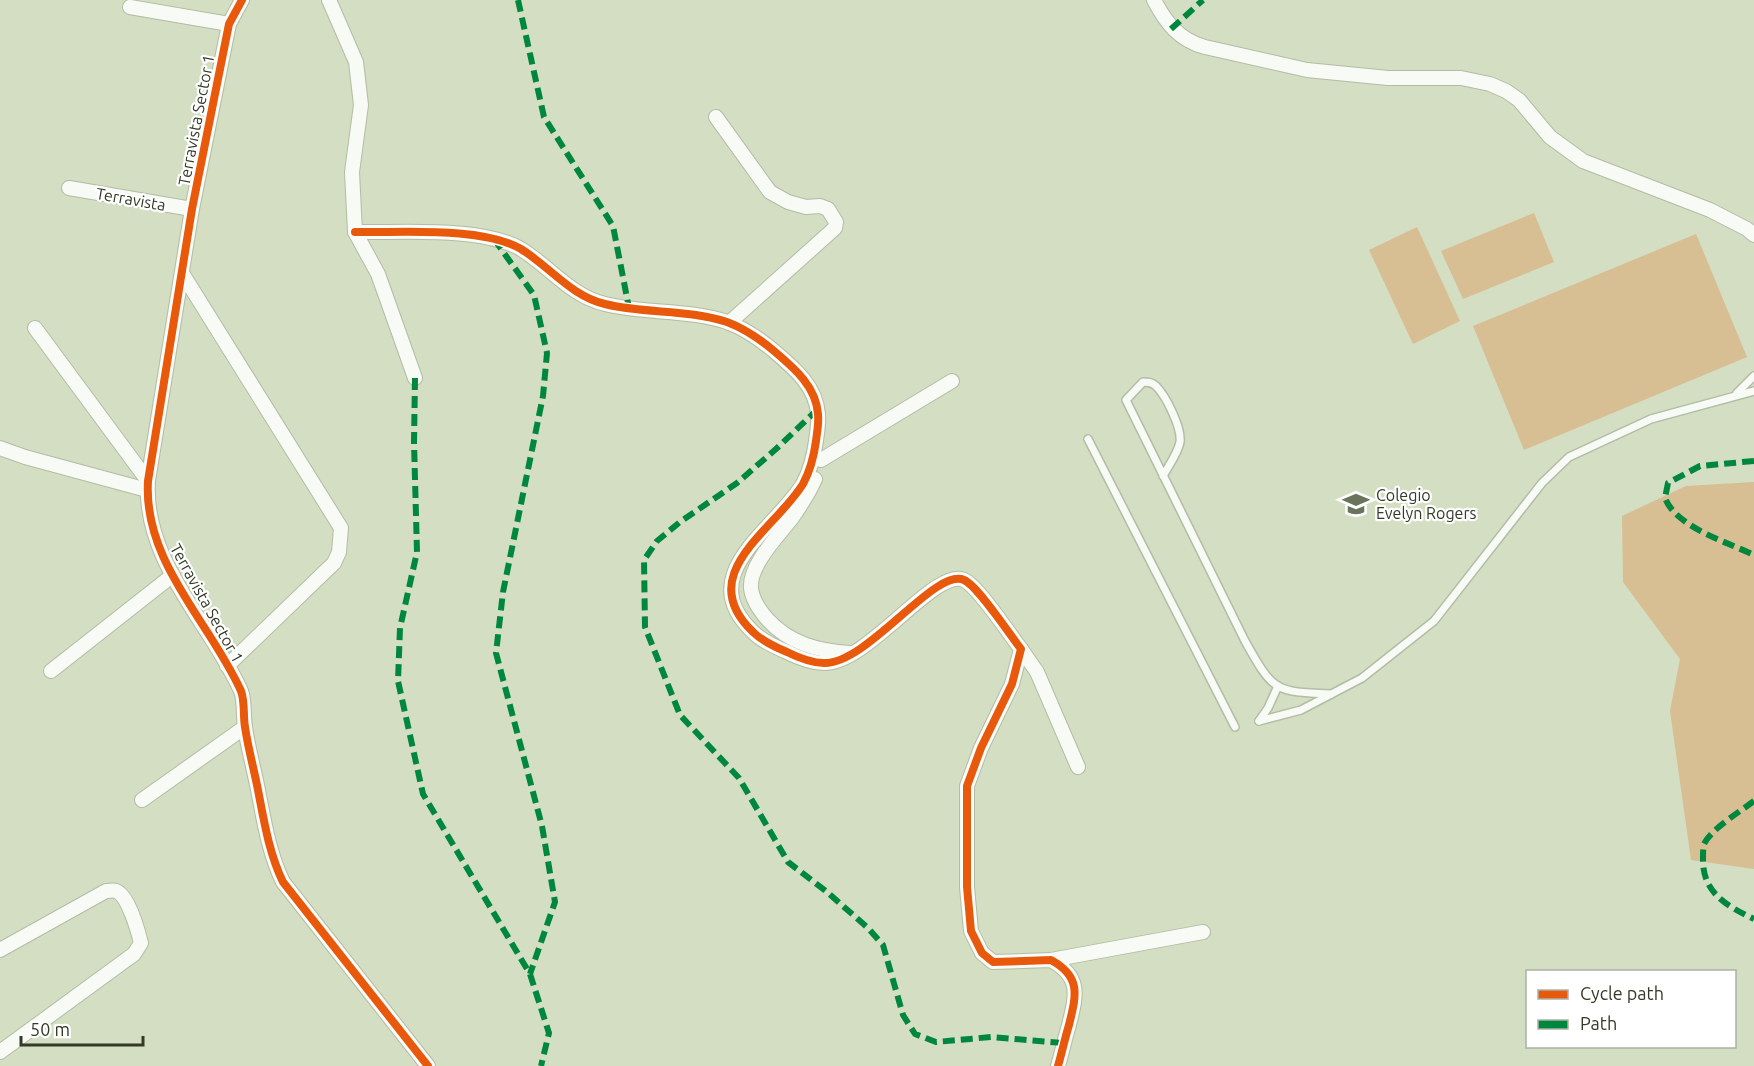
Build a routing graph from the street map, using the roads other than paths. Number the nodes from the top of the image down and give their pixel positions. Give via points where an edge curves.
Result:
1 (242, 0) edge
2 (329, 0) edge
3 (1154, 0) edge
4 (130, 7) dead end
5 (228, 24) junction
6 (716, 117) dead end
7 (69, 188) dead end
8 (192, 209) junction
9 (355, 232) junction
10 (1754, 235) edge
11 (182, 273) junction
12 (729, 322) junction
13 (35, 328) dead end
14 (1754, 376) edge
15 (415, 378) dead end
16 (952, 381) dead end
17 (1754, 391) edge
18 (1736, 395) junction
19 (817, 430) junction
20 (1088, 440) dead end
21 (0, 448) edge
22 (821, 460) junction
23 (1163, 476) junction
24 (147, 485) junction
25 (173, 575) junction
26 (1021, 649) junction
27 (852, 653) junction
28 (227, 666) junction
29 (51, 671) dead end
30 (1278, 686) junction
31 (1334, 694) junction
32 (245, 727) junction
33 (1235, 728) dead end
34 (1078, 767) dead end
35 (142, 800) dead end
36 (1203, 932) dead end
37 (0, 950) edge
38 (1051, 960) junction
39 (0, 1052) edge
40 (428, 1066) edge
41 (1058, 1066) edge

1 - 5 street, Terravista Sector 1
2 - 9 street via 356,62 361,105 352,172
3 - 10 street via 1171,29 1191,43 1205,47 1316,71 1388,78 1461,78 1490,84 1519,100 1550,137 1583,160 1710,210
4 - 5 street
5 - 8 street, Terravista Sector 1
6 - 12 street via 770,192 788,202 828,209 836,222 835,228
7 - 8 street, Terravista
8 - 11 street, Terravista Sector 1
9 - 12 street via 456,233 494,238 520,249 572,289 603,304 695,314
9 - 15 street via 378,274
11 - 24 street, Terravista Sector 1
11 - 28 street via 340,528 339,552 334,563
12 - 19 street via 764,343 797,370 818,409
13 - 24 street
14 - 18 lane
16 - 22 street
17 - 18 lane
18 - 31 lane via 1651,418 1569,457 1542,483 1434,621 1362,678
19 - 22 street
19 - 27 street via 808,474 741,558 732,576 731,596 738,615 754,633 794,656 824,663
20 - 33 lane
21 - 24 street
22 - 27 street via 807,496 756,567 751,588 762,613 776,629 798,643
23 - 23 lane via 1126,400 1140,384 1152,383 1158,389 1179,427 1180,442
23 - 30 lane via 1245,641 1264,674
24 - 25 street, Terravista Sector 1 via 154,533
25 - 28 street, Terravista Sector 1
25 - 29 street
26 - 27 street via 973,586 957,578 944,582 871,643
26 - 34 street via 1036,672
26 - 38 street via 1012,684 967,786 971,931 982,953 993,962
28 - 32 street, Terravista Sector 1 via 242,693
30 - 31 lane via 1295,692
30 - 31 lane via 1259,721 1301,710
32 - 35 street
32 - 40 street, Terravista Sector 1 via 270,847 283,882
36 - 38 street
37 - 39 street via 106,891 124,896 141,943 134,954
38 - 41 street via 1073,982 1076,998

